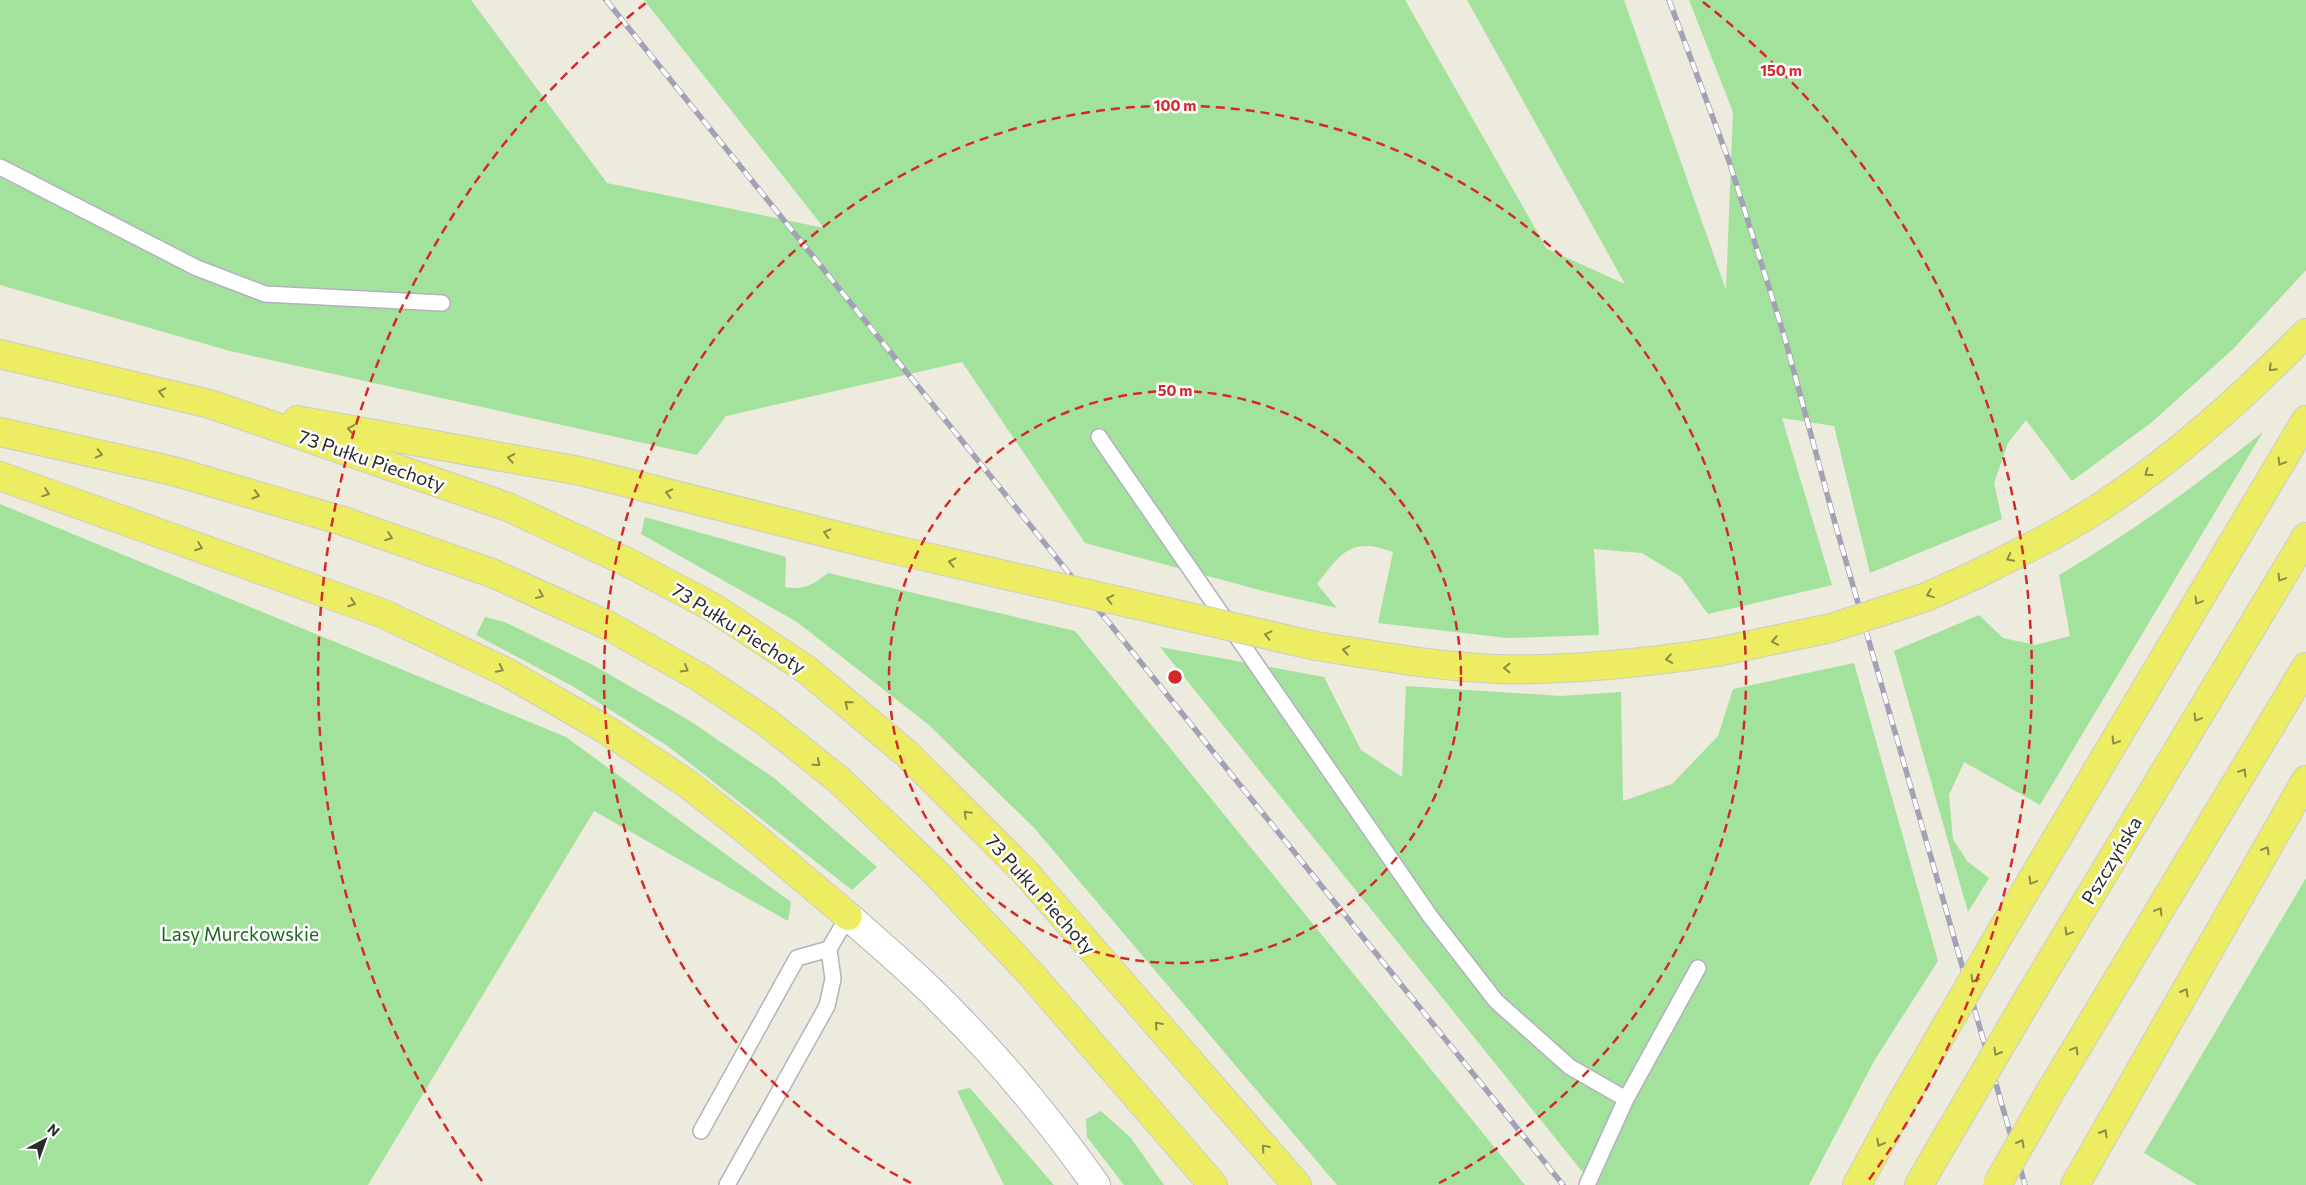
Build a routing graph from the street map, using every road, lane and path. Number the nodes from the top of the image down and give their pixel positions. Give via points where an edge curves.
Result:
1 (0, 167) edge
2 (442, 303) dead end
3 (2306, 333) edge
4 (0, 354) edge
5 (210, 404) junction
6 (2306, 420) edge
7 (0, 432) edge
8 (1099, 437) dead end
9 (0, 476) edge
10 (2306, 537) edge
11 (2306, 667) edge
12 (2306, 780) edge
13 (848, 916) junction
14 (829, 949) junction
15 (1698, 968) dead end
16 (1626, 1099) junction
17 (701, 1131) dead end
18 (1185, 1154) junction
19 (1923, 1177) edge
20 (2078, 1180) edge
21 (728, 1185) edge
22 (1096, 1185) edge
23 (1201, 1185) edge
24 (1212, 1185) edge
25 (1297, 1185) edge
26 (1587, 1185) edge
27 (1857, 1185) edge
28 (1997, 1185) edge

1 - 2 lane via 196,268 265,294
3 -> 5 main road, bridge via 2258,381 2161,465 2055,534 1975,575 1926,596 1831,628 1717,652 1651,662 1567,668 1496,668 1316,646 874,545 580,471
5 -> 4 main road, 73 Pułku Piechoty
25 -> 5 main road, 73 Pułku Piechoty via 1025,872 907,754 807,670 714,608 627,562 508,507
6 -> 27 main road, bridge via 1998,937
7 -> 18 main road via 173,471 343,520 492,573 609,626 700,677 765,721 839,780 936,873 1030,973
8 - 16 lane via 1430,916 1496,1002 1570,1067
9 -> 13 main road via 384,614 506,672 608,731 689,785
10 -> 19 main road, Pszczyńska, bridge
28 -> 11 main road, bridge
20 -> 12 main road
13 - 14 lane
13 - 22 street via 973,1033 1047,1119
14 - 17 lane via 797,958
14 - 21 lane via 833,979 827,1006
15 - 16 lane
16 - 26 lane
18 - 23 main road
18 - 24 main road

